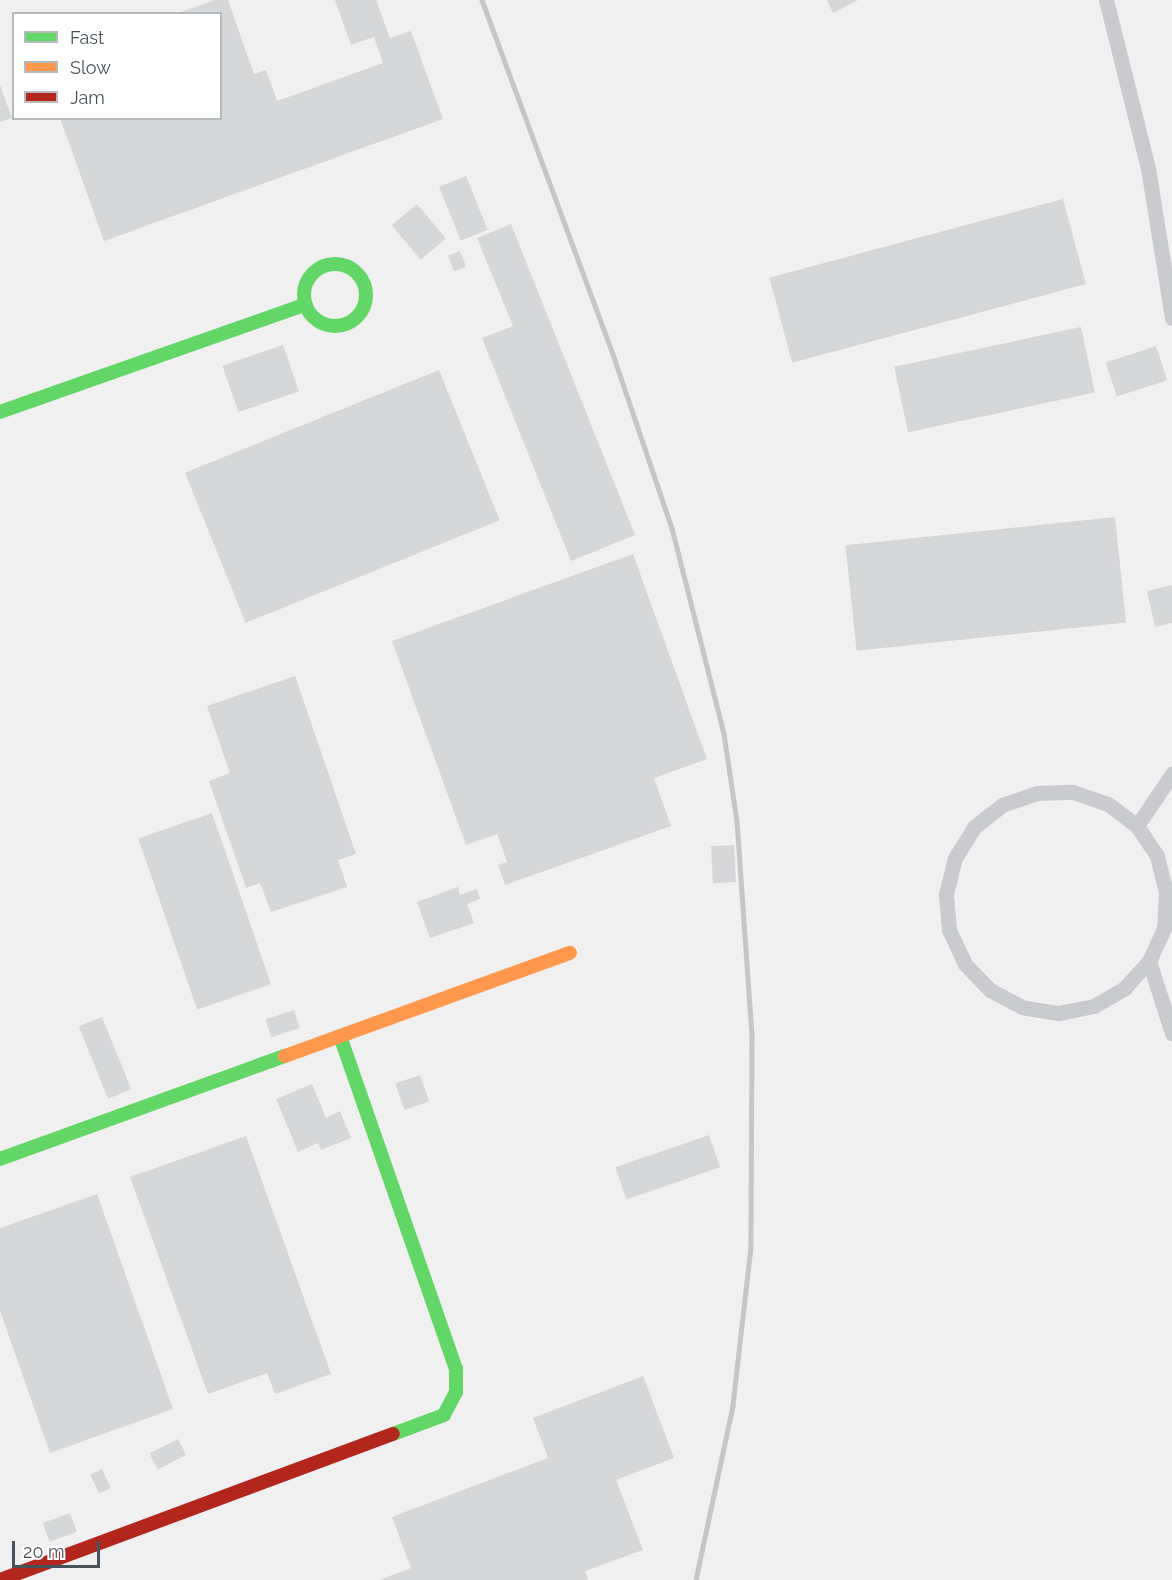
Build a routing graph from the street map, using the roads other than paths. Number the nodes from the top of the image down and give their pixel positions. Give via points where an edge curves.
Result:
1 (1106, 0) edge
2 (306, 304) junction
3 (1172, 318) edge
4 (0, 412) edge
5 (1172, 774) edge
6 (1137, 826) junction
7 (570, 953) dead end
8 (1149, 961) junction
9 (1172, 1033) edge
10 (340, 1036) junction
11 (0, 1159) edge
12 (0, 1580) edge

1 - 3 lane via 1148,168
2 - 2 street via 317,320 345,324 361,312 364,283 341,264 320,267 306,283
2 - 4 street
5 - 6 lane
6 - 8 lane via 1157,856 1166,891 1164,928
6 - 8 lane via 1107,804 1073,792 1036,793 1002,805 974,828 954,858 946,894 948,921 965,964 990,990 1022,1007 1058,1012 1094,1006 1125,988
7 - 10 street
8 - 9 lane
10 - 11 street
10 - 12 street via 456,1369 456,1392 444,1415

